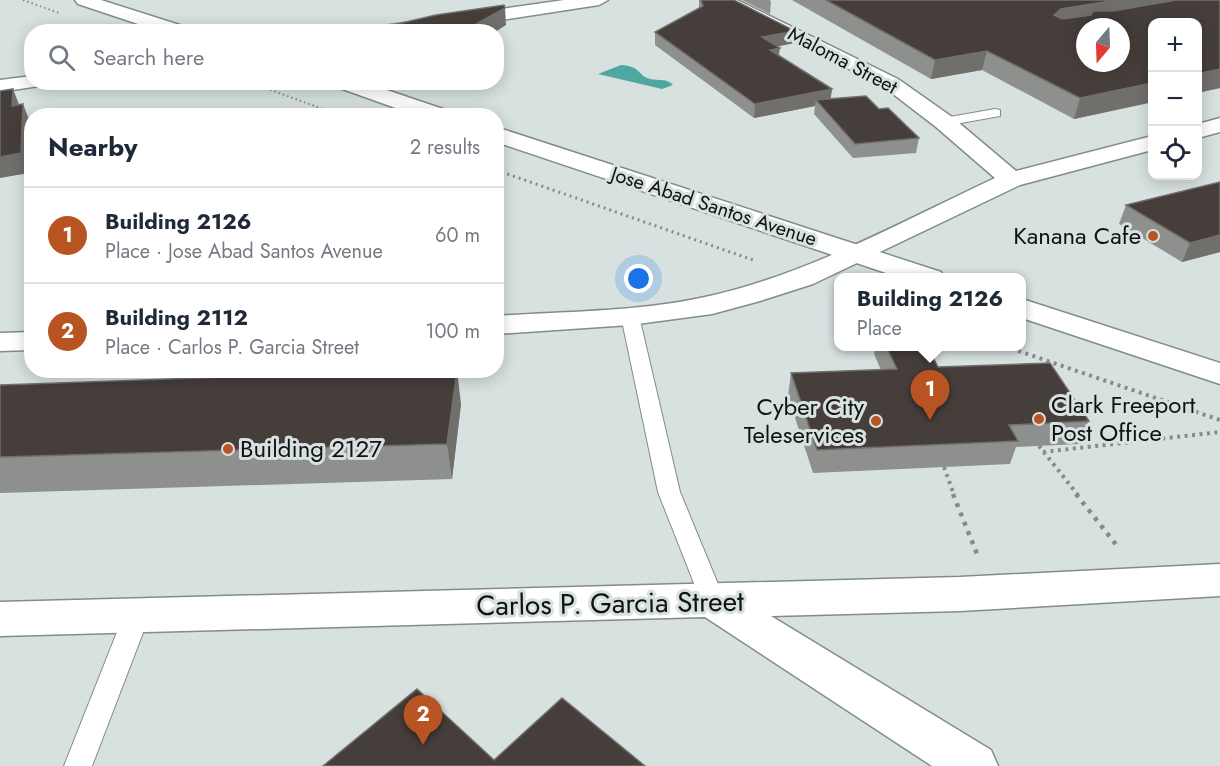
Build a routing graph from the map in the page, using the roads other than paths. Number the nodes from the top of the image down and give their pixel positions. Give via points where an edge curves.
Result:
1 (84, 0) edge
2 (599, 0) edge
3 (723, 0) edge
4 (158, 24) edge
5 (416, 24) edge
6 (24, 83) edge
7 (0, 86) edge
8 (365, 90) edge
9 (417, 108) edge
10 (995, 113) dead end
11 (944, 123) junction
12 (1220, 125) edge
13 (1202, 130) edge
14 (504, 137) edge
15 (1148, 144) edge
16 (1011, 180) junction
17 (854, 252) junction
18 (916, 273) edge
19 (1026, 309) edge
20 (630, 316) junction
21 (504, 324) edge
22 (24, 341) edge
23 (0, 342) edge
24 (1220, 374) edge
25 (1220, 580) edge
26 (713, 601) junction
27 (136, 617) junction
28 (0, 620) edge
29 (78, 766) edge
30 (974, 766) edge

1 - 4 street
2 - 5 street via 465,12
3 - 11 street, Maloma Street via 891,83
6 - 7 street
8 - 9 street
10 - 11 lane
11 - 16 street, Maloma Street
12 - 13 street
14 - 17 street, Jose Abad Santos Avenue
15 - 16 street
16 - 17 street
17 - 18 street, Jose Abad Santos Avenue
17 - 20 street via 803,278 712,306
19 - 24 street
20 - 21 street
20 - 26 lane via 669,492
22 - 23 street
25 - 26 street, Carlos P. Garcia Street via 996,593
26 - 27 street, Carlos P. Garcia Street via 272,610
26 - 30 street
27 - 28 street, Carlos P. Garcia Street
27 - 29 lane

